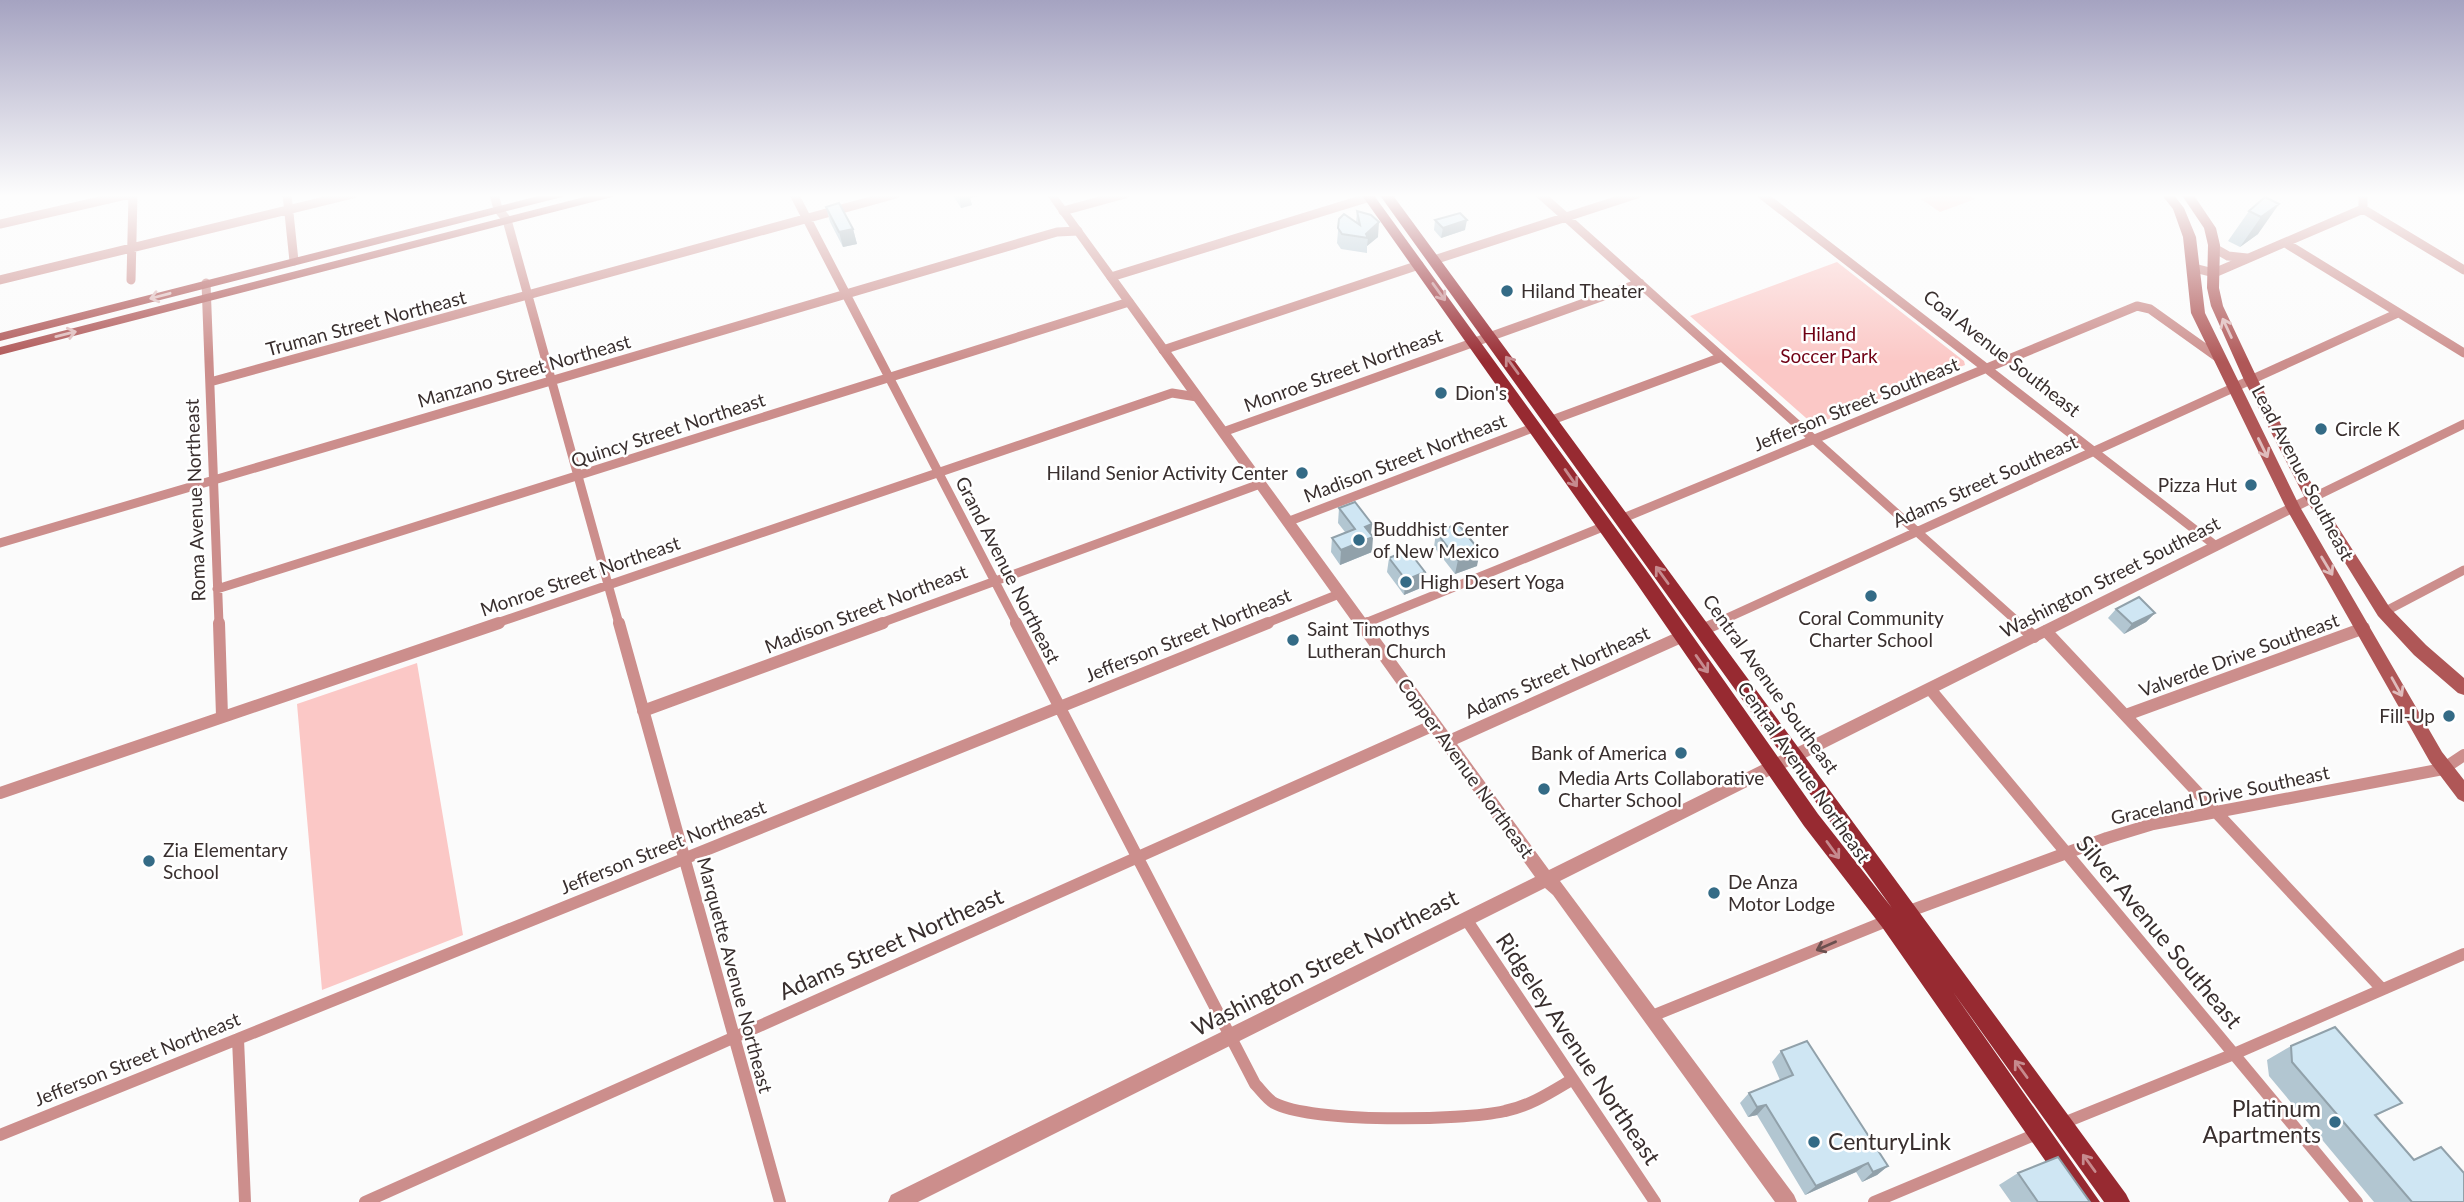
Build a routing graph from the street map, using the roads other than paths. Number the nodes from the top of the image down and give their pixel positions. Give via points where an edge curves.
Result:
1 (122, 250) edge
2 (131, 250) edge
3 (293, 250) edge
4 (342, 250) edge
5 (361, 250) edge
6 (514, 250) edge
7 (691, 250) edge
8 (823, 250) edge
9 (995, 250) edge
10 (1091, 250) edge
11 (1197, 250) edge
12 (1418, 250) edge
13 (1464, 250) edge
14 (1604, 250) edge
15 (1834, 250) edge
16 (2192, 250) edge
17 (2214, 250) edge
18 (2218, 250) edge
19 (2272, 250) edge
20 (2297, 250) edge
21 (2430, 250) edge
22 (2250, 259) junction
23 (294, 261) junction
24 (1427, 262) junction
25 (2194, 268) junction
26 (2464, 270) edge
27 (2214, 273) junction
28 (1111, 277) junction
29 (131, 279) dead end
30 (0, 280) edge
31 (1640, 283) junction
32 (206, 290) junction
33 (846, 294) junction
34 (528, 295) junction
35 (1129, 302) junction
36 (2398, 313) junction
37 (2169, 323) junction
38 (2203, 324) junction
39 (0, 337) edge
40 (1482, 339) junction
41 (1163, 349) junction
42 (0, 351) edge
43 (2464, 353) edge
44 (1722, 357) junction
45 (2221, 359) junction
46 (1987, 368) junction
47 (890, 378) junction
48 (1185, 380) junction
49 (2251, 380) junction
50 (552, 381) junction
51 (210, 382) junction
52 (2234, 387) junction
53 (1172, 393) junction
54 (1197, 397) junction
55 (1544, 424) junction
56 (2464, 424) edge
57 (1223, 432) junction
58 (1815, 440) junction
59 (2095, 452) junction
60 (939, 474) junction
61 (579, 476) junction
62 (214, 480) junction
63 (1260, 484) junction
64 (2312, 498) junction
65 (2293, 508) junction
66 (1287, 522) junction
67 (1613, 523) junction
68 (1916, 531) junction
69 (0, 543) edge
70 (2216, 546) junction
71 (2464, 570) edge
72 (994, 580) junction
73 (608, 584) junction
74 (218, 589) junction
75 (1339, 594) junction
76 (2384, 612) junction
77 (1362, 625) junction
78 (2364, 628) junction
79 (1702, 630) junction
80 (2040, 634) junction
81 (1683, 636) junction
82 (2464, 688) edge
83 (1930, 689) junction
84 (1060, 708) junction
85 (643, 711) junction
86 (2126, 715) junction
87 (222, 716) junction
88 (1434, 725) junction
89 (1447, 742) junction
90 (2464, 755) edge
91 (1794, 757) junction
92 (1773, 767) junction
93 (2443, 769) junction
94 (0, 793) edge
95 (2464, 794) edge
96 (2216, 813) junction
97 (2067, 854) junction
98 (1137, 857) junction
99 (685, 859) junction
100 (1547, 880) junction
101 (1898, 916) junction
102 (1466, 919) junction
103 (2464, 954) edge
104 (2382, 989) junction
105 (1651, 1016) junction
106 (1230, 1037) junction
107 (733, 1038) junction
108 (238, 1039) junction
109 (2234, 1054) junction
110 (1573, 1079) junction
111 (2061, 1124) junction
112 (2039, 1133) junction
113 (0, 1135) edge
114 (245, 1202) edge
115 (365, 1202) edge
116 (780, 1202) edge
117 (898, 1202) edge
118 (1655, 1202) edge
119 (1787, 1202) edge
120 (1874, 1202) edge
121 (2088, 1202) edge
122 (2118, 1202) edge
123 (2357, 1202) edge

1 - 30 street
2 - 29 street
3 - 23 street
4 - 23 main road
5 - 32 main road
6 - 34 street, Marquette Avenue Northeast
7 - 34 street, Truman Street Northeast
8 - 33 street, Grand Avenue Northeast
9 - 33 street, Manzano Street Northeast
10 - 28 street, Copper Avenue Northeast
11 - 28 street
12 - 24 main road, Central Avenue Northeast
13 - 24 street
14 - 31 street
15 - 46 street, Coal Avenue Southeast
16 - 25 main road, Lead Avenue Southeast
17 - 27 main road, Lead Avenue Southeast
18 - 22 street
19 - 22 street
20 - 36 street
21 - 26 street
22 - 27 street
23 - 32 main road
24 - 40 main road, Central Avenue Northeast
24 - 41 street
25 - 27 street
25 - 38 main road, Lead Avenue Southeast via 2193,297
49 -> 27 main road, Lead Avenue Southeast via 2217,306
28 - 35 street, Copper Avenue Northeast
31 - 40 street, Monroe Street Northeast
31 - 44 street
32 -> 39 main road
42 -> 32 main road
32 - 51 street, Roma Avenue Northeast
33 - 47 street, Grand Avenue Northeast
33 - 50 street, Manzano Street Northeast
34 - 50 street, Marquette Avenue Northeast
34 - 51 street, Truman Street Northeast
35 - 41 street, Copper Avenue Northeast
35 - 47 street, Quincy Street Northeast
36 - 43 street
36 - 49 street, Adams Street Southeast
37 - 38 street via 2190,329
37 - 45 street
37 - 46 street, Jefferson Street Southeast via 2143,306
38 - 45 main road, Lead Avenue Southeast
40 - 55 main road, Central Avenue Northeast
40 - 57 street, Monroe Street Northeast
41 - 48 street, Copper Avenue Northeast
44 - 55 street, Madison Street Northeast
44 - 58 street
45 - 52 main road, Lead Avenue Southeast
46 - 58 street, Jefferson Street Southeast
46 - 59 street, Coal Avenue Southeast
47 - 60 street, Grand Avenue Northeast
47 - 61 street, Quincy Street Northeast
48 - 53 street, Monroe Street Northeast
48 - 54 street, Copper Avenue Northeast
49 - 52 street, Adams Street Southeast
49 - 64 main road, Lead Avenue Southeast
50 - 61 street, Marquette Avenue Northeast
50 - 62 street, Manzano Street Northeast
51 - 62 street, Roma Avenue Northeast
52 - 59 street, Adams Street Southeast
52 -> 65 main road, Lead Avenue Southeast
53 - 54 street, Monroe Street Northeast
53 - 60 street, Monroe Street Northeast
54 - 57 street, Copper Avenue Northeast
55 - 66 street, Madison Street Northeast
55 - 67 main road, Central Avenue Northeast
56 - 64 street, Washington Street Southeast
57 - 63 street, Copper Avenue Northeast
58 - 67 street, Jefferson Street Southeast
58 - 68 street
59 - 68 street, Adams Street Southeast
59 - 70 street, Coal Avenue Southeast
60 - 72 street, Grand Avenue Northeast
60 - 73 street, Monroe Street Northeast
61 - 73 street, Marquette Avenue Northeast
61 - 74 street, Quincy Street Northeast
62 - 69 street, Manzano Street Northeast
62 - 74 street, Roma Avenue Northeast
63 - 66 street, Copper Avenue Northeast
63 - 72 street, Madison Street Northeast
64 - 65 street, Washington Street Southeast
64 - 76 main road
65 - 70 street, Washington Street Southeast
65 -> 78 main road, Lead Avenue Southeast
66 - 75 street, Copper Avenue Northeast
67 - 77 street
79 -> 67 main road, Central Avenue Southeast
67 - 81 main road, Central Avenue Northeast
68 - 79 street, Adams Street Southeast
68 - 80 street
70 - 80 street, Washington Street Southeast
71 - 76 street
72 - 84 street, Grand Avenue Northeast
72 - 85 street, Madison Street Northeast
73 - 85 street, Marquette Avenue Northeast
73 - 87 street, Monroe Street Northeast
74 - 87 street, Roma Avenue Northeast
75 - 77 street, Copper Avenue Northeast
75 - 84 street, Jefferson Street Northeast
76 - 82 main road
77 - 88 street, Copper Avenue Northeast
78 - 86 street, Valverde Drive Southeast
78 -> 93 main road, Lead Avenue Southeast
79 - 91 main road, Central Avenue Southeast
80 - 83 street, Washington Street Southeast
80 - 86 street
81 - 89 street, Adams Street Northeast
81 -> 92 main road, Central Avenue Northeast
83 - 91 street, Washington Street Southeast
83 - 97 street, Silver Avenue Southeast
84 - 98 street, Grand Avenue Northeast
84 - 99 street, Jefferson Street Northeast
85 - 99 street, Marquette Avenue Northeast
86 - 96 street
87 - 94 street, Monroe Street Northeast
88 - 89 street, Copper Avenue Northeast
88 - 98 street, Adams Street Northeast
89 - 100 street, Copper Avenue Northeast
90 - 93 street, Graceland Drive Southeast
91 - 92 street, Washington Street Southeast
91 - 101 main road, Central Avenue Southeast
92 - 100 street, Washington Street Northeast
92 -> 101 main road, Central Avenue Northeast via 1841,861
93 - 95 main road, Lead Avenue Southeast
93 - 96 street, Graceland Drive Southeast
96 - 97 street, Graceland Drive Southeast via 2153,824
96 - 104 street
97 - 101 street, Graceland Drive Southeast
97 - 109 street, Silver Avenue Southeast
98 - 106 street, Grand Avenue Northeast
98 - 107 street, Adams Street Northeast
99 - 107 street, Marquette Avenue Northeast
99 - 108 street, Jefferson Street Northeast
100 - 102 street, Washington Street Northeast
100 - 105 street, Copper Avenue Northeast
101 -> 105 street, Graceland Drive Southeast
111 -> 101 main road, Central Avenue Southeast
101 - 112 main road, Central Avenue Northeast
102 - 106 street, Washington Street Northeast
102 - 110 street, Ridgeley Avenue Northeast
103 - 104 street
104 - 109 street
105 - 119 street, Copper Avenue Northeast
106 - 110 street, Grand Avenue Northeast via 1255,1084 1272,1102 1296,1111 1456,1118 1491,1114 1530,1103
106 - 117 street, Washington Street Northeast
107 - 115 street, Adams Street Northeast
107 - 116 street, Marquette Avenue Northeast
108 - 113 street, Jefferson Street Northeast
108 - 114 street
109 - 111 street
109 - 123 street, Silver Avenue Southeast
110 - 118 street, Ridgeley Avenue Northeast
122 -> 111 main road, Central Avenue Southeast
112 - 120 street
112 - 121 main road, Central Avenue Northeast

